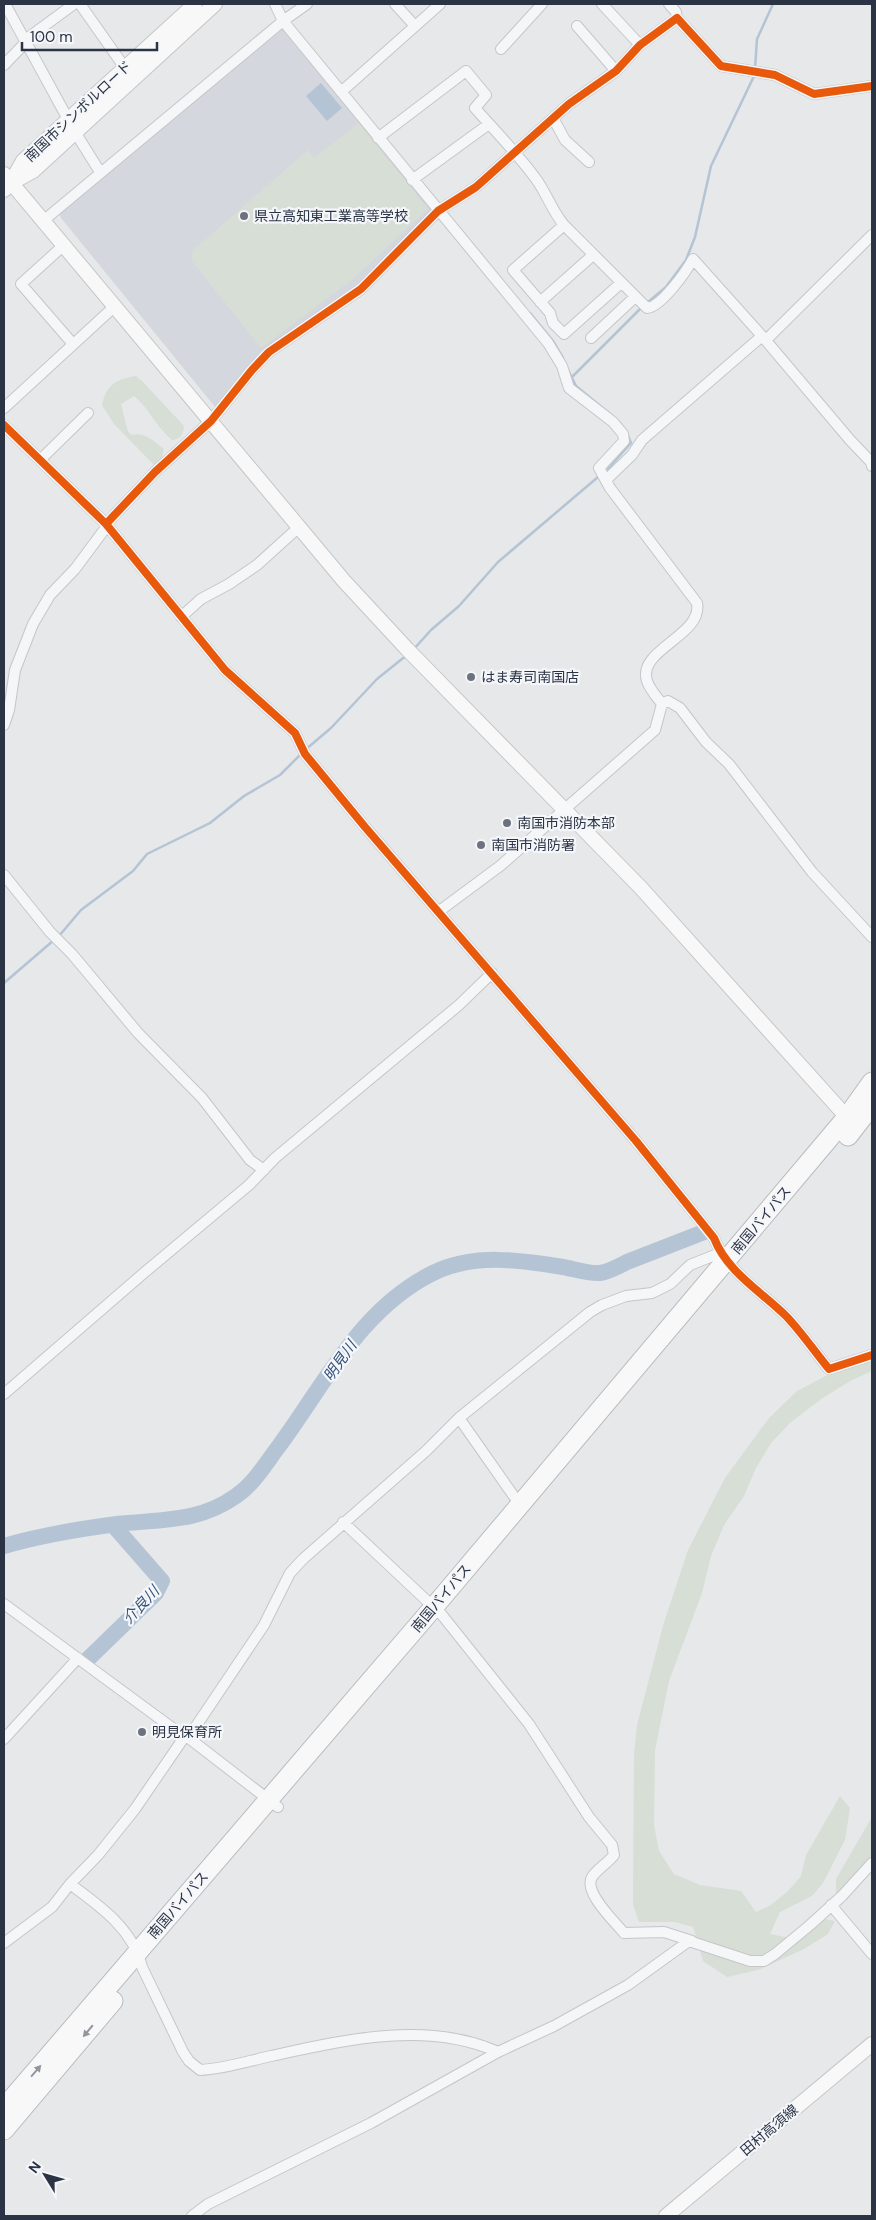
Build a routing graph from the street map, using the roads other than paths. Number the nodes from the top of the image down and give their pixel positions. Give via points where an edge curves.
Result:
1 (5, 4) edge
2 (74, 4) edge
3 (80, 4) edge
4 (195, 4) edge
5 (216, 4) edge
6 (275, 4) edge
7 (307, 4) edge
8 (395, 4) edge
9 (440, 4) edge
10 (542, 4) edge
11 (602, 4) edge
12 (669, 4) edge
13 (677, 18) junction
14 (283, 21) junction
15 (415, 26) junction
16 (577, 26) dead end
17 (25, 41) junction
18 (640, 45) junction
19 (501, 48) dead end
20 (4, 64) edge
21 (125, 68) junction
22 (616, 70) junction
23 (872, 86) edge
24 (340, 92) junction
25 (553, 118) junction
26 (68, 120) junction
27 (489, 124) junction
28 (75, 132) junction
29 (378, 138) junction
30 (515, 153) junction
31 (589, 162) dead end
32 (100, 172) junction
33 (412, 180) junction
34 (6, 183) edge
35 (438, 211) junction
36 (43, 221) junction
37 (564, 225) junction
38 (872, 235) edge
39 (64, 245) junction
40 (593, 255) junction
41 (621, 284) junction
42 (635, 297) junction
43 (540, 302) junction
44 (115, 306) junction
45 (591, 338) dead end
46 (764, 338) junction
47 (73, 344) junction
48 (4, 408) edge
49 (88, 413) dead end
50 (212, 421) junction
51 (4, 425) edge
52 (40, 460) junction
53 (872, 462) edge
54 (606, 480) junction
55 (107, 525) junction
56 (300, 527) junction
57 (181, 617) junction
58 (662, 704) junction
59 (6, 709) edge
60 (4, 725) edge
61 (563, 810) junction
62 (4, 875) edge
63 (438, 912) junction
64 (872, 937) edge
65 (492, 973) junction
66 (872, 1082) edge
67 (872, 1106) edge
68 (851, 1122) junction
69 (264, 1170) junction
70 (727, 1261) junction
71 (872, 1355) edge
72 (4, 1394) edge
73 (459, 1418) junction
74 (520, 1505) junction
75 (343, 1522) junction
76 (4, 1604) edge
77 (438, 1611) junction
78 (78, 1658) junction
79 (187, 1737) junction
80 (4, 1739) edge
81 (274, 1803) junction
82 (872, 1863) edge
83 (70, 1884) junction
84 (831, 1905) junction
85 (692, 1940) junction
86 (4, 1943) edge
87 (872, 1954) edge
88 (140, 1959) junction
89 (872, 2044) edge
90 (498, 2052) junction
91 (4, 2108) edge
92 (4, 2130) edge
93 (192, 2216) edge
94 (666, 2216) edge

1 - 17 street
2 - 17 street
3 - 21 street
4 - 21 street, 南国市シンボルロード
5 - 28 street, 南国市シンボルロード
6 - 14 street
7 - 14 street
8 - 15 street
9 - 15 street
10 - 19 street
11 - 18 street
12 - 13 street
13 - 18 street
13 - 23 street via 719,64 728,68 779,77 814,94
14 - 24 street
14 - 32 street
15 - 24 street
16 - 22 street
17 - 20 street
17 - 26 street
18 - 22 street
21 - 26 street, 南国市シンボルロード
22 - 25 street
24 - 29 street
25 - 30 street
25 - 31 street via 565,140
26 - 28 street
26 - 34 street, 南国市シンボルロード via 23,161
27 - 29 street via 475,108 486,95 466,71
27 - 30 street
27 - 33 street
28 - 32 street
28 - 34 street, 南国市シンボルロード via 33,171
29 - 33 street
30 - 35 street via 476,187
30 - 37 street via 544,190
32 - 36 street
33 - 35 street
34 - 36 street
35 - 50 street via 361,289 269,352
35 - 54 street via 548,343 562,366 569,388 613,422 623,434 624,441 599,468
36 - 39 street
37 - 40 street
37 - 43 street via 513,270
38 - 46 street
39 - 44 street
39 - 47 street via 21,284
40 - 41 street
40 - 43 street
41 - 42 street
41 - 43 street via 564,334
42 - 45 street
42 - 46 street via 651,308 664,297 693,259
44 - 47 street
44 - 50 street
46 - 53 street
46 - 54 street via 642,440 632,455
47 - 48 street
49 - 52 street
50 - 55 street via 155,472
50 - 56 street
51 - 52 street
52 - 55 street
54 - 58 street via 697,603 699,612 694,621 656,655 647,668 650,688
55 - 57 street
55 - 59 street via 75,569 50,595 34,624 15,670
56 - 57 street via 257,565 201,598
56 - 61 street via 344,581
57 - 63 street via 225,670 295,733 304,752
58 - 61 street via 655,730
58 - 64 street via 672,702 680,708 706,742 743,780 812,872
59 - 60 street
61 - 63 street via 500,866
61 - 68 street via 641,888
62 - 69 street via 138,1033 202,1098 250,1160
63 - 65 street
65 - 69 street via 459,1006
65 - 70 street via 636,1141 714,1238
66 - 68 highway, 南国バイパス
67 - 68 highway, 南国バイパス
68 - 70 highway, 南国バイパス
69 - 72 street
70 - 71 street via 788,1318 829,1369
70 - 73 street via 690,1265 670,1284 652,1293 626,1296 590,1312
70 - 74 highway, 南国バイパス
70 - 77 highway, 南国バイパス
73 - 74 street
73 - 75 street via 426,1451
74 - 77 highway, 南国バイパス
75 - 77 street
75 - 79 street via 290,1573 264,1626
76 - 78 street
77 - 81 highway, 南国バイパス
77 - 85 street via 529,1724 588,1817 612,1845 614,1855 592,1877 591,1893 624,1933 664,1932
78 - 79 street
78 - 80 street
79 - 81 street
79 - 83 street via 129,1817
81 - 88 highway, 南国バイパス
82 - 84 street
83 - 86 street via 52,1907
83 - 88 street via 108,1912
84 - 85 street via 764,1961 750,1961
84 - 87 street
85 - 90 street via 628,1985 554,2026
88 - 90 street via 183,2052 200,2070 352,2040 414,2034 459,2039
91 -> 88 highway, 南国バイパス
88 -> 92 highway, 南国バイパス
89 - 94 street, 田村高須線
90 - 93 street via 371,2123 208,2204

